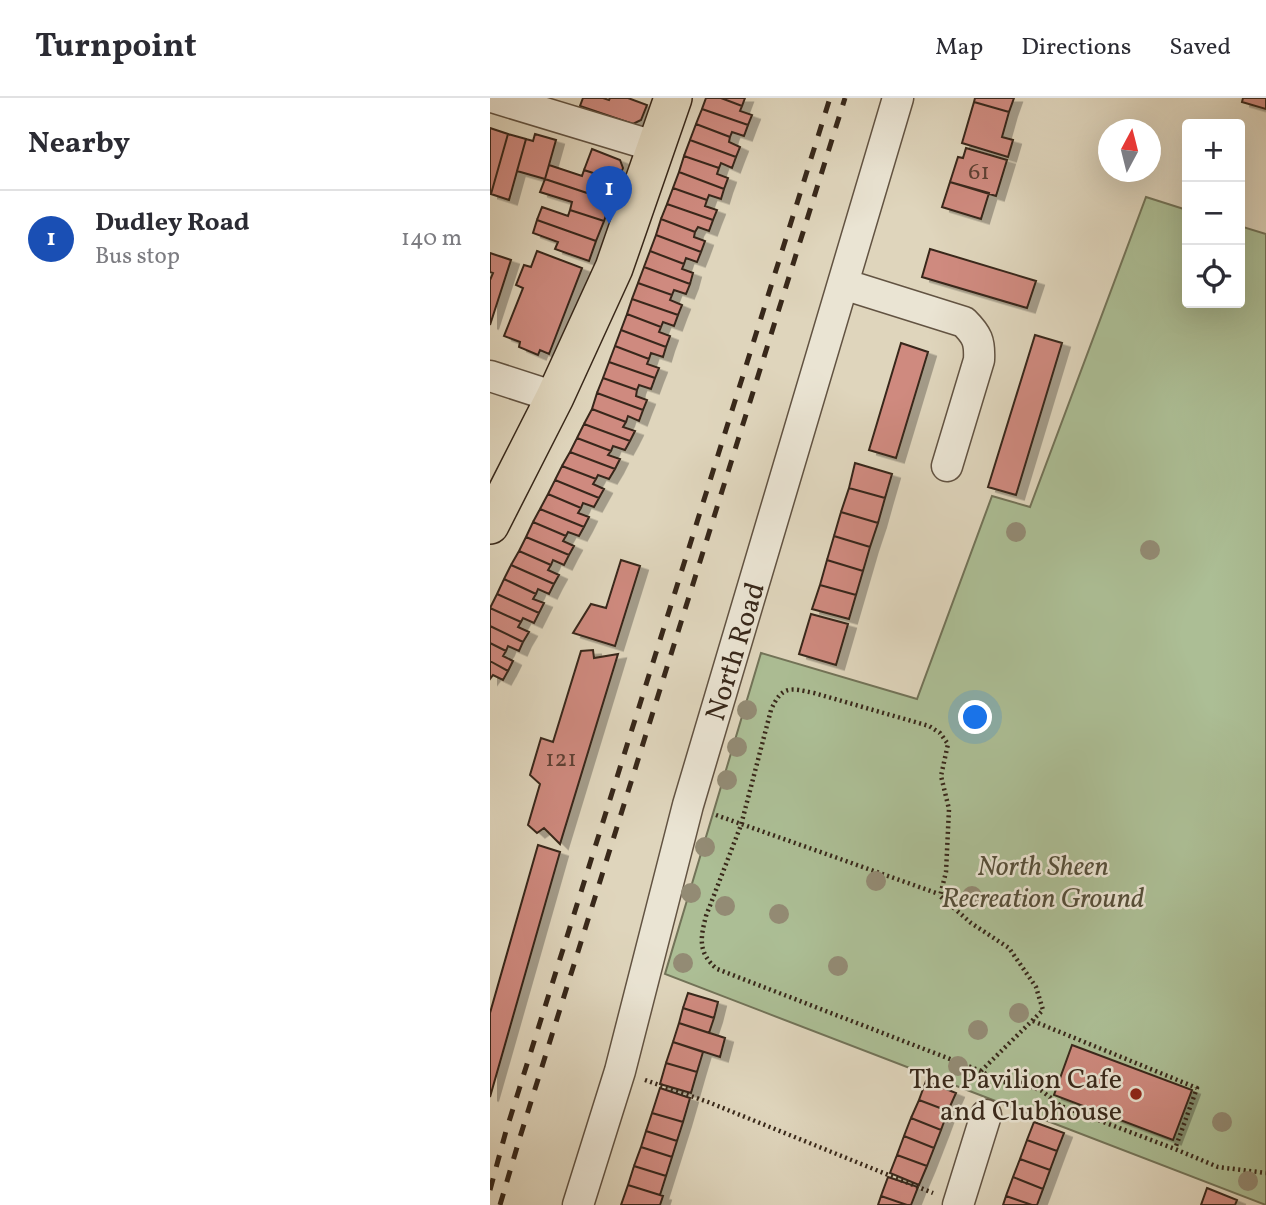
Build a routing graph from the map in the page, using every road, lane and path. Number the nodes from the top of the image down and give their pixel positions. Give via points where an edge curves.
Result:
1 (495, 98) edge
2 (673, 98) edge
3 (898, 98) edge
4 (657, 147) junction
5 (843, 284) junction
6 (490, 376) edge
7 (555, 397) junction
8 (947, 466) dead end
9 (490, 525) edge
10 (688, 805) junction
11 (741, 825) junction
12 (939, 894) junction
13 (1033, 1021) junction
14 (620, 1071) junction
15 (981, 1071) junction
16 (986, 1115) dead end
17 (1175, 1149) junction
18 (1266, 1173) edge
19 (959, 1204) edge
20 (578, 1205) edge

1 - 4 street
2 - 4 main road
3 - 5 street, North Road
4 - 7 main road via 614,268
5 - 8 street via 964,322 974,333 980,346 979,360
5 - 10 street, North Road
6 - 7 street
7 - 9 main road
10 - 11 path
10 - 14 street, North Road
11 - 12 path
11 - 12 path via 771,710 785,691 814,693 929,726 948,744 941,776 949,810 946,872
11 - 15 path via 702,930 705,959 717,969
12 - 13 path via 1009,948 1036,988 1043,1010
13 - 15 path
13 - 17 path via 1197,1088
14 - 19 path
14 - 20 street, North Road
15 - 17 path via 999,1082 1021,1083 1042,1091 1061,1106
16 - 19 street
17 - 18 path via 1218,1167

